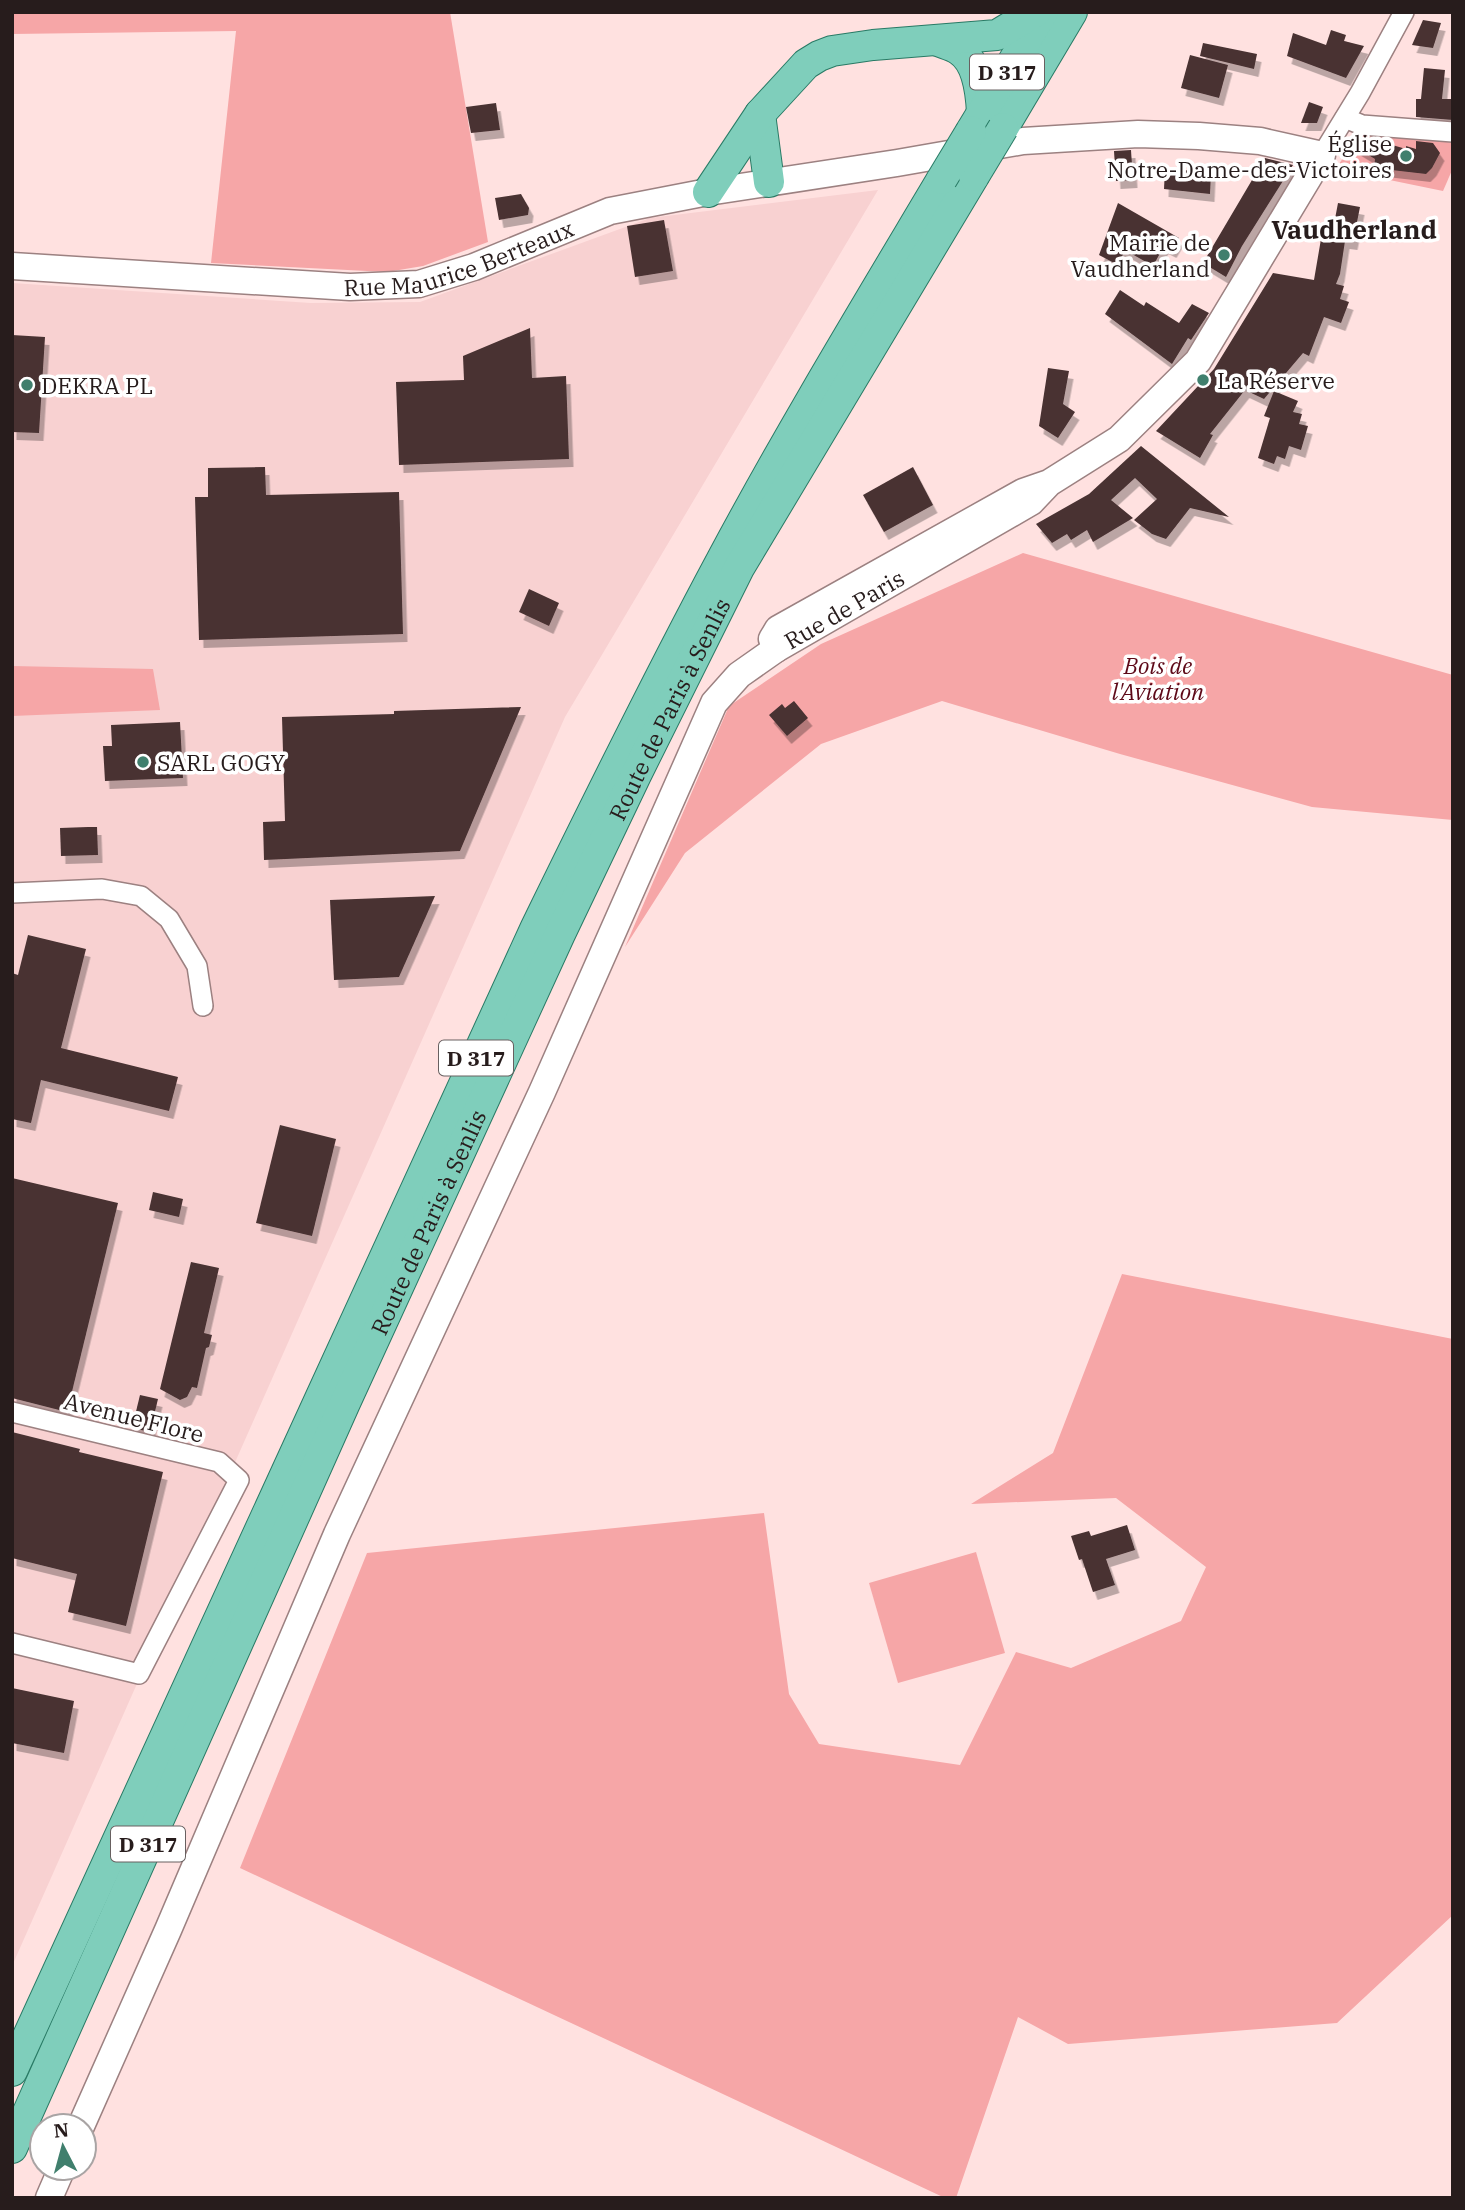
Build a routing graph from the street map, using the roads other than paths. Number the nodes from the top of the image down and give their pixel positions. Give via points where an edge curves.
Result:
1 (1035, 12) edge
2 (1043, 12) edge
3 (1072, 12) edge
4 (1404, 12) edge
5 (938, 41) junction
6 (760, 114) junction
7 (1345, 118) junction
8 (995, 128) junction
9 (1453, 132) edge
10 (1322, 155) junction
11 (769, 182) junction
12 (708, 192) junction
13 (12, 267) edge
14 (12, 893) edge
15 (203, 1006) dead end
16 (12, 1412) edge
17 (12, 1643) edge
18 (12, 2071) edge
19 (87, 2112) edge
20 (12, 2147) edge

1 - 5 main road via 997,34
2 - 8 main road, D 317
3 - 8 main road, D 317
4 - 7 street, Rue de Paris
5 - 6 main road via 873,45 819,56
5 - 8 main road via 960,50 971,62
6 - 11 main road
6 - 12 main road
7 - 9 street via 1362,125
7 - 10 street, Rue de Paris
8 - 10 street, Rue Maurice Berteaux via 1260,141
8 - 11 street, Rue Maurice Berteaux via 897,163
8 - 18 main road, Route de Paris à Senlis / D 317, bridge via 942,179 762,487 617,760
8 - 20 main road, Route de Paris à Senlis / D 317, bridge via 974,176 740,568 636,775 351,1391
10 - 19 street, Rue de Paris via 1198,361 1119,439 1049,483 1023,492 778,629 772,639 776,649 739,675 714,703 542,1092 337,1534
11 - 12 street, Rue Maurice Berteaux
12 - 13 street, Rue Maurice Berteaux via 610,211 474,267 419,284 350,287
14 - 15 street via 102,889 141,896 169,919 197,966
16 - 17 street, Avenue Flore via 219,1462 239,1480 139,1674

